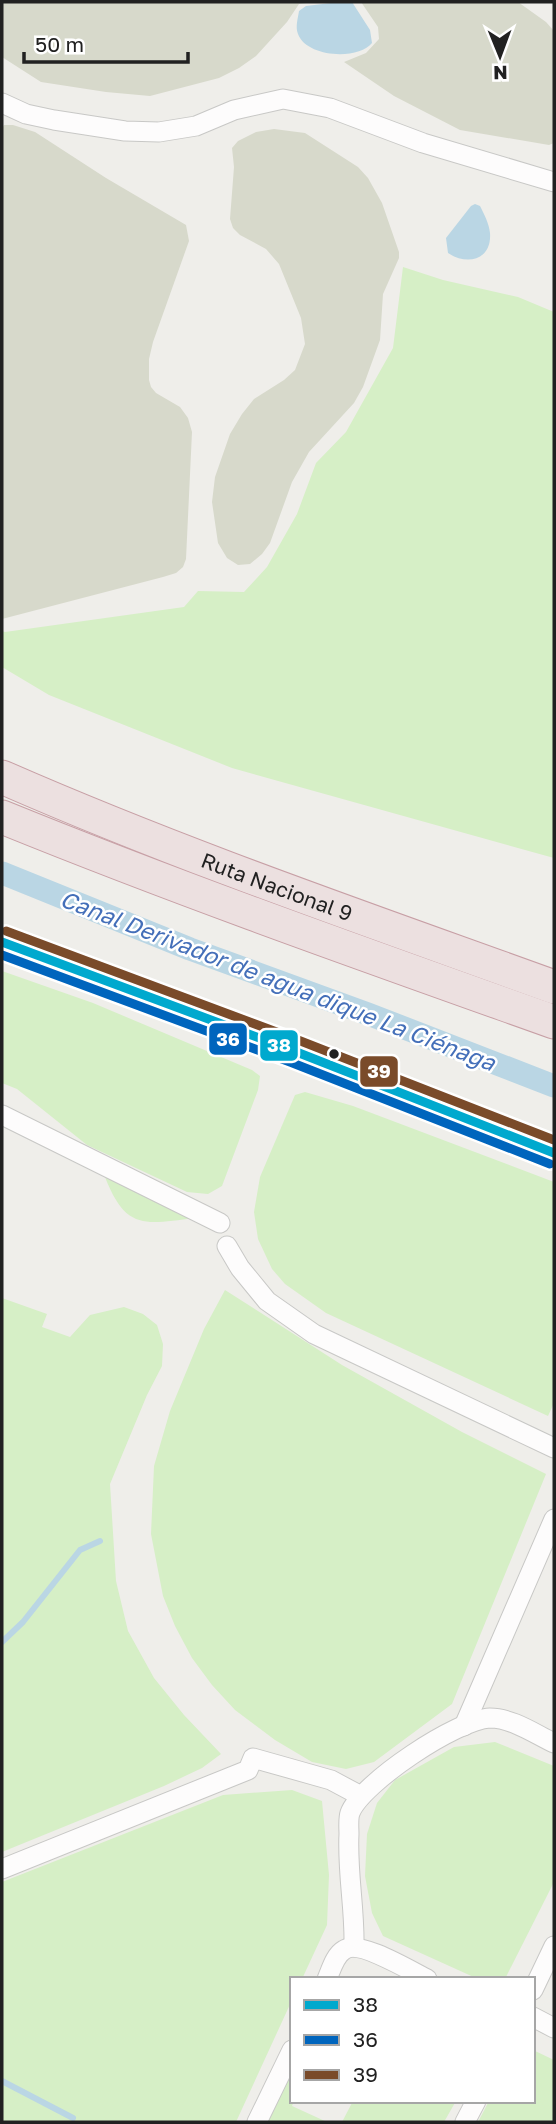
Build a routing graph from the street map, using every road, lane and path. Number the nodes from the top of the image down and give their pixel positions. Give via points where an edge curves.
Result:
1 (2, 103) edge
2 (554, 182) edge
3 (2, 777) edge
4 (2, 817) edge
5 (2, 942) edge
6 (554, 987) edge
7 (554, 1022) edge
8 (2, 1115) edge
9 (554, 1153) edge
10 (220, 1223) dead end
11 (227, 1246) dead end
12 (554, 1448) edge
13 (554, 1519) edge
14 (464, 1726) junction
15 (554, 1743) edge
16 (361, 1796) junction
17 (2, 1869) edge
18 (554, 1946) edge
19 (354, 1947) junction
20 (328, 1977) edge
21 (423, 1977) edge
22 (535, 1986) edge
23 (535, 2018) edge
24 (554, 2028) edge
25 (290, 2054) edge
26 (475, 2103) edge
27 (257, 2122) edge
28 (464, 2122) edge

1 - 2 street via 26,114 79,125 159,132 196,126 234,110 283,99 330,108 423,144
3 - 6 highway, Ruta Nacional 9 via 151,839
4 - 7 highway, Ruta Nacional 9 via 219,902
5 - 9 street
8 - 10 street
11 - 12 street via 267,1301 314,1334
13 - 14 street
14 - 15 street via 489,1718 513,1723
14 - 16 street via 403,1761
16 - 17 street via 331,1780 253,1758 248,1770
16 - 19 street via 350,1813 348,1854
18 - 22 street
19 - 20 street via 344,1949
19 - 21 street
23 - 24 street
25 - 27 street
26 - 28 street

